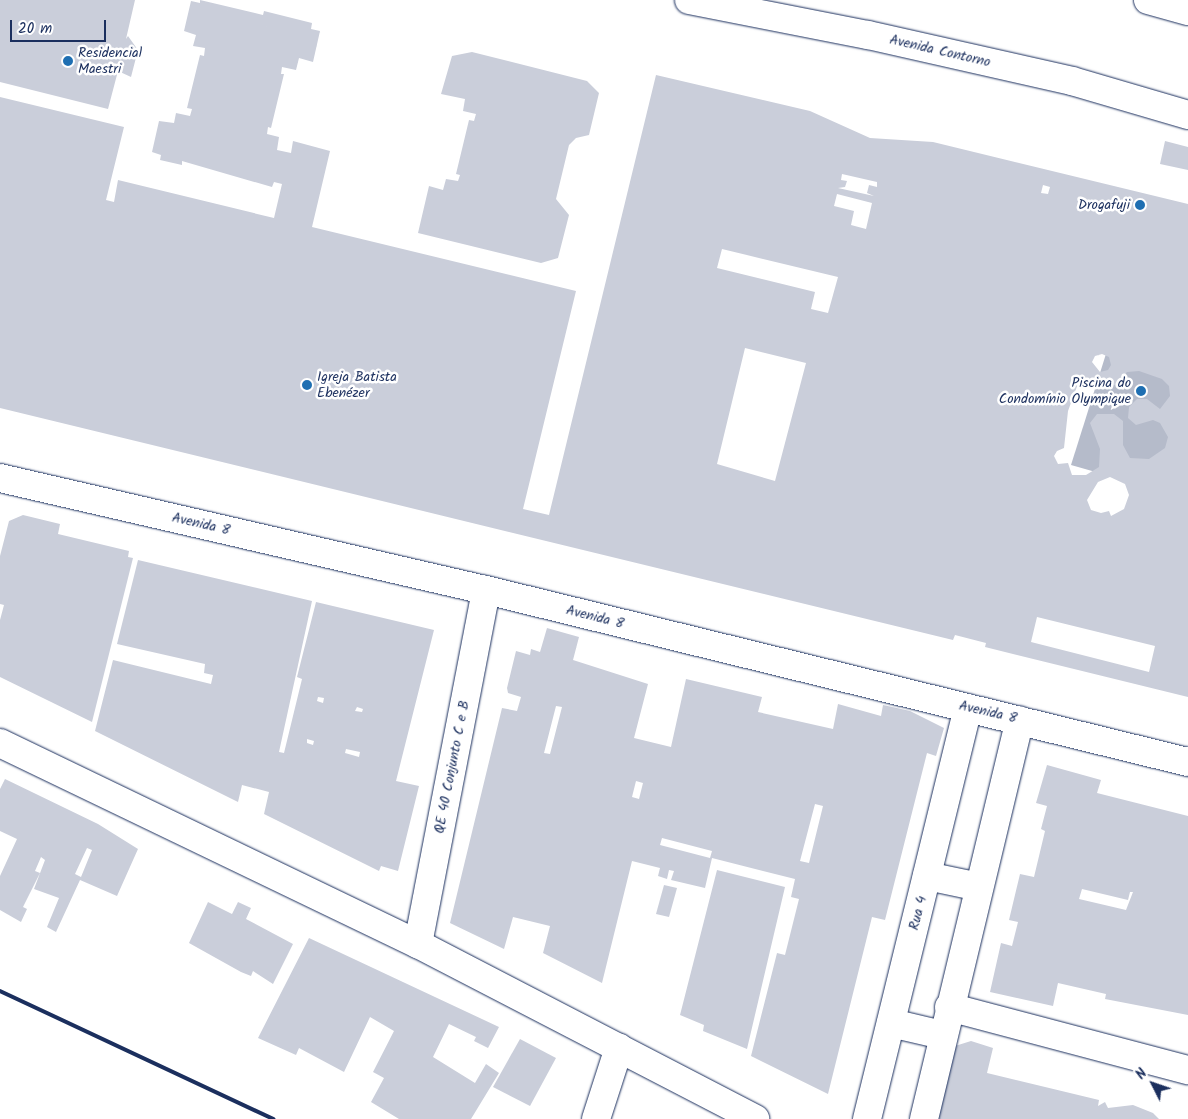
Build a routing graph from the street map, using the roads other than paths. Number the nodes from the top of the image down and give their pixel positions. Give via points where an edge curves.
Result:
1 (688, 0) edge
2 (1148, 0) edge
3 (1188, 11) edge
4 (1188, 115) edge
5 (0, 478) edge
6 (486, 590) junction
7 (968, 708) junction
8 (1020, 720) junction
9 (0, 744) edge
10 (1188, 762) edge
11 (927, 876) junction
12 (978, 887) junction
13 (418, 944) junction
14 (949, 1007) junction
15 (891, 1023) junction
16 (942, 1035) junction
17 (619, 1048) junction
18 (1188, 1070) edge
19 (596, 1119) edge
20 (755, 1119) edge
21 (867, 1119) edge
22 (924, 1119) edge

1 - 4 street, Avenida Contorno via 868,35 1043,75
2 - 3 street
5 - 6 street, Avenida 8
6 - 7 street, Avenida 8
6 - 13 street, QE 40 Conjunto C e B
7 - 8 street, Avenida 8
7 - 11 street, Rua 4
8 - 10 street, Avenida 8
8 - 12 street
9 - 13 street
11 - 12 street
11 - 15 street, Rua 4
12 - 14 street
13 - 17 street
14 - 16 street
14 - 18 street
15 - 16 street
15 - 21 street, Rua 4
16 - 22 street
17 - 19 street
17 - 20 street

